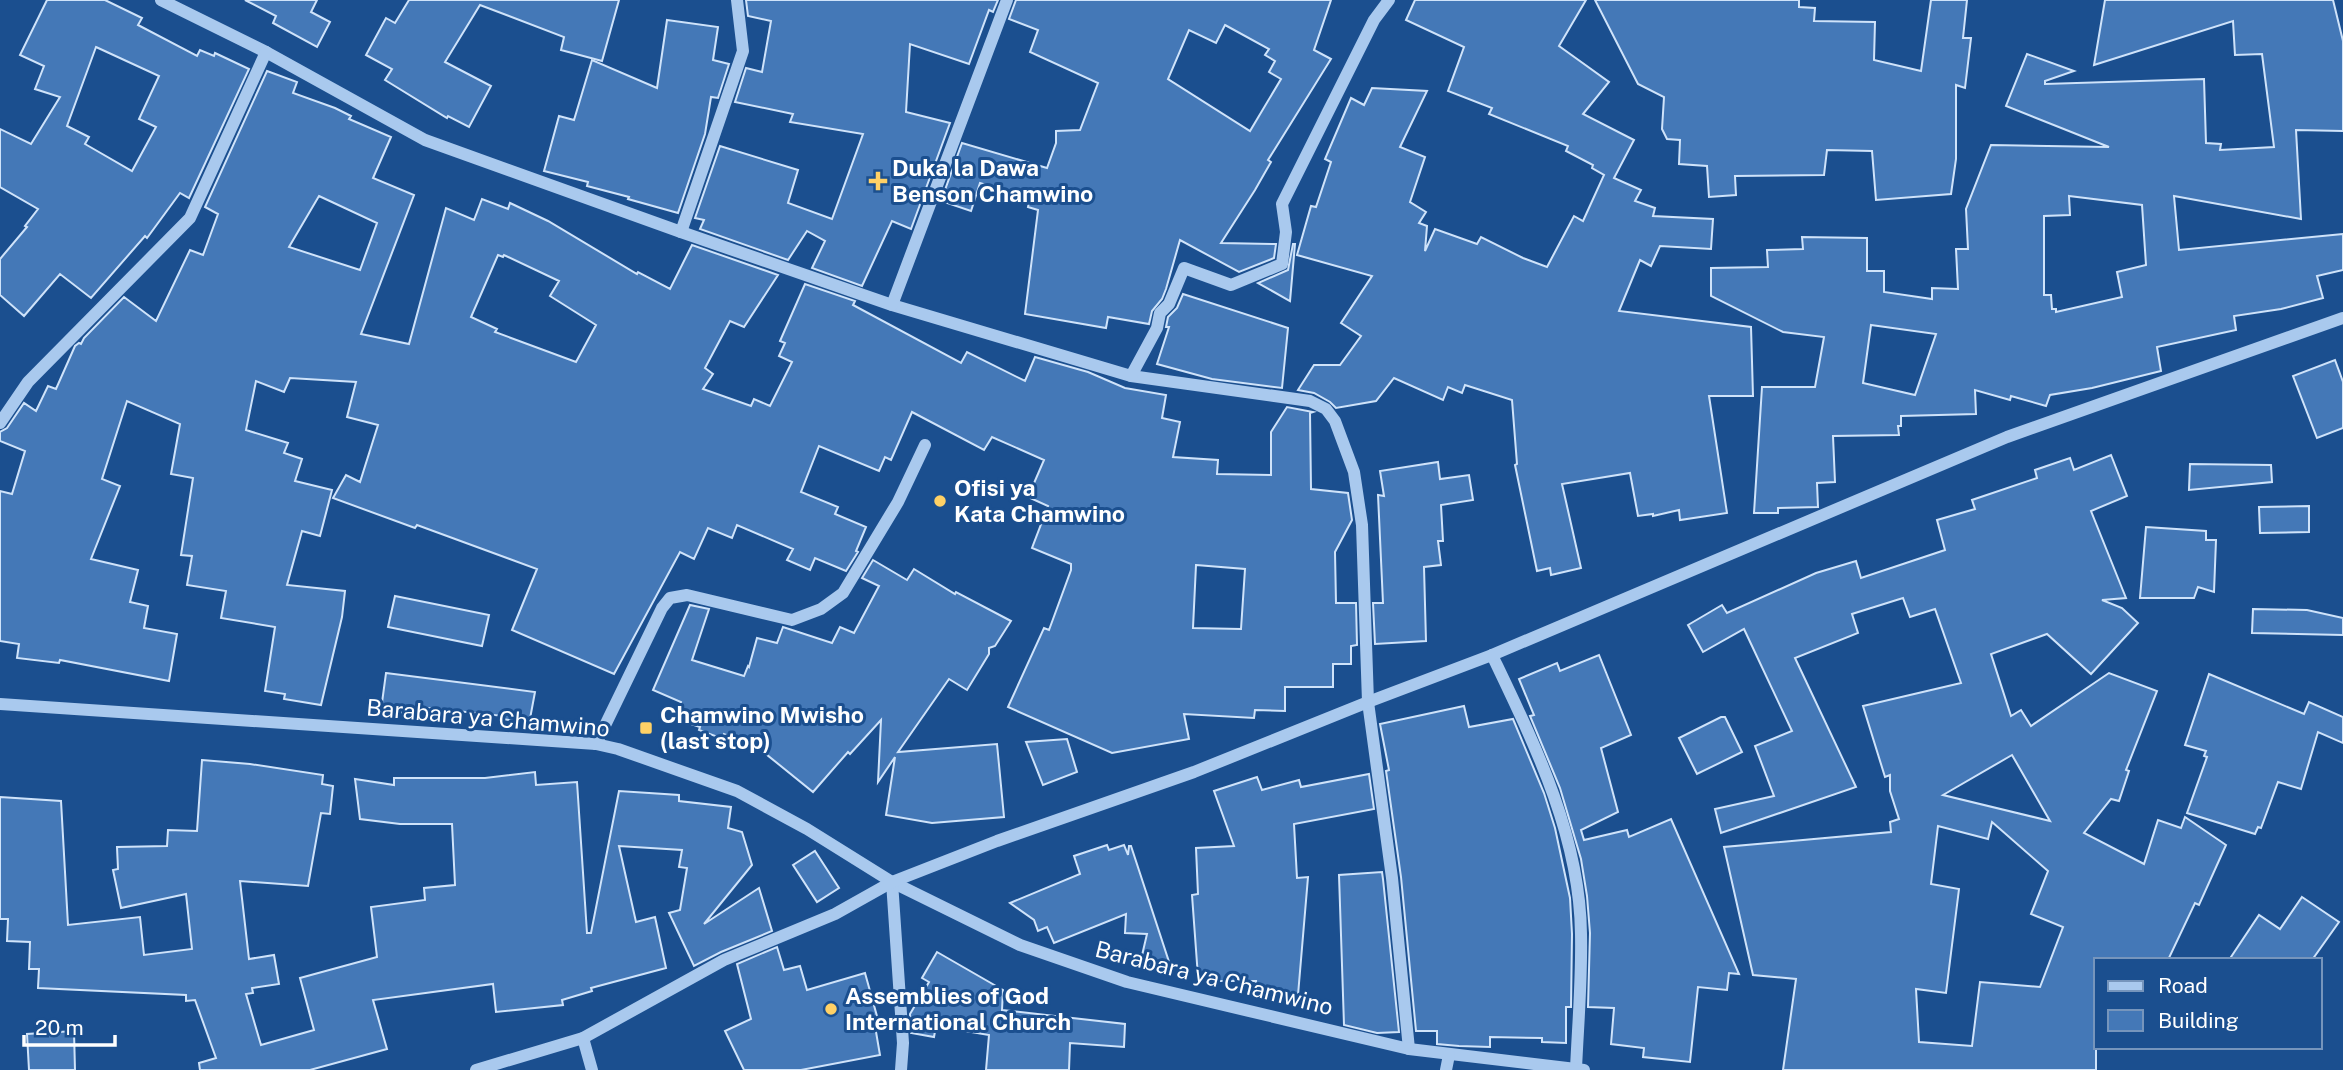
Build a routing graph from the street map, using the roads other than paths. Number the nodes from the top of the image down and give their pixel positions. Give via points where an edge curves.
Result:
1 (737, 0) edge
2 (1007, 0) edge
3 (1389, 0) edge
4 (167, 1) edge
5 (266, 52) junction
6 (681, 232) junction
7 (892, 305) junction
8 (2343, 318) edge
9 (1131, 376) junction
10 (0, 423) edge
11 (925, 445) dead end
12 (1492, 655) junction
13 (1368, 702) junction
14 (0, 704) edge
15 (596, 744) junction
16 (892, 883) junction
17 (583, 1038) junction
18 (1409, 1049) junction
19 (1450, 1055) junction
20 (1580, 1069) edge
21 (476, 1070) edge
22 (592, 1070) edge
23 (901, 1070) edge
24 (1446, 1070) edge

1 - 6 street via 743,51
2 - 7 street
3 - 9 street via 1374,20 1282,204 1286,232 1282,264 1231,285 1184,268
4 - 5 street
5 - 6 street via 425,140
5 - 10 street via 190,218 28,382
6 - 7 street
7 - 9 street
8 - 12 street via 2007,437
9 - 13 street via 1310,401 1326,409 1335,421 1354,472 1362,525
11 - 15 street via 898,502 843,593 821,610 793,620 687,595 670,598
12 - 13 street
12 - 20 street via 1542,764 1575,873 1581,933
13 - 16 street via 1194,772
13 - 18 street
14 - 15 street, Barabara ya Chamwino
15 - 16 street, Barabara ya Chamwino via 737,790
16 - 17 street via 835,914 724,960
16 - 18 street, Barabara ya Chamwino via 1020,945 1127,982
16 - 23 street
17 - 21 street
17 - 22 street
18 - 19 street, Barabara ya Chamwino
19 - 20 street, Barabara ya Chamwino
19 - 24 street

